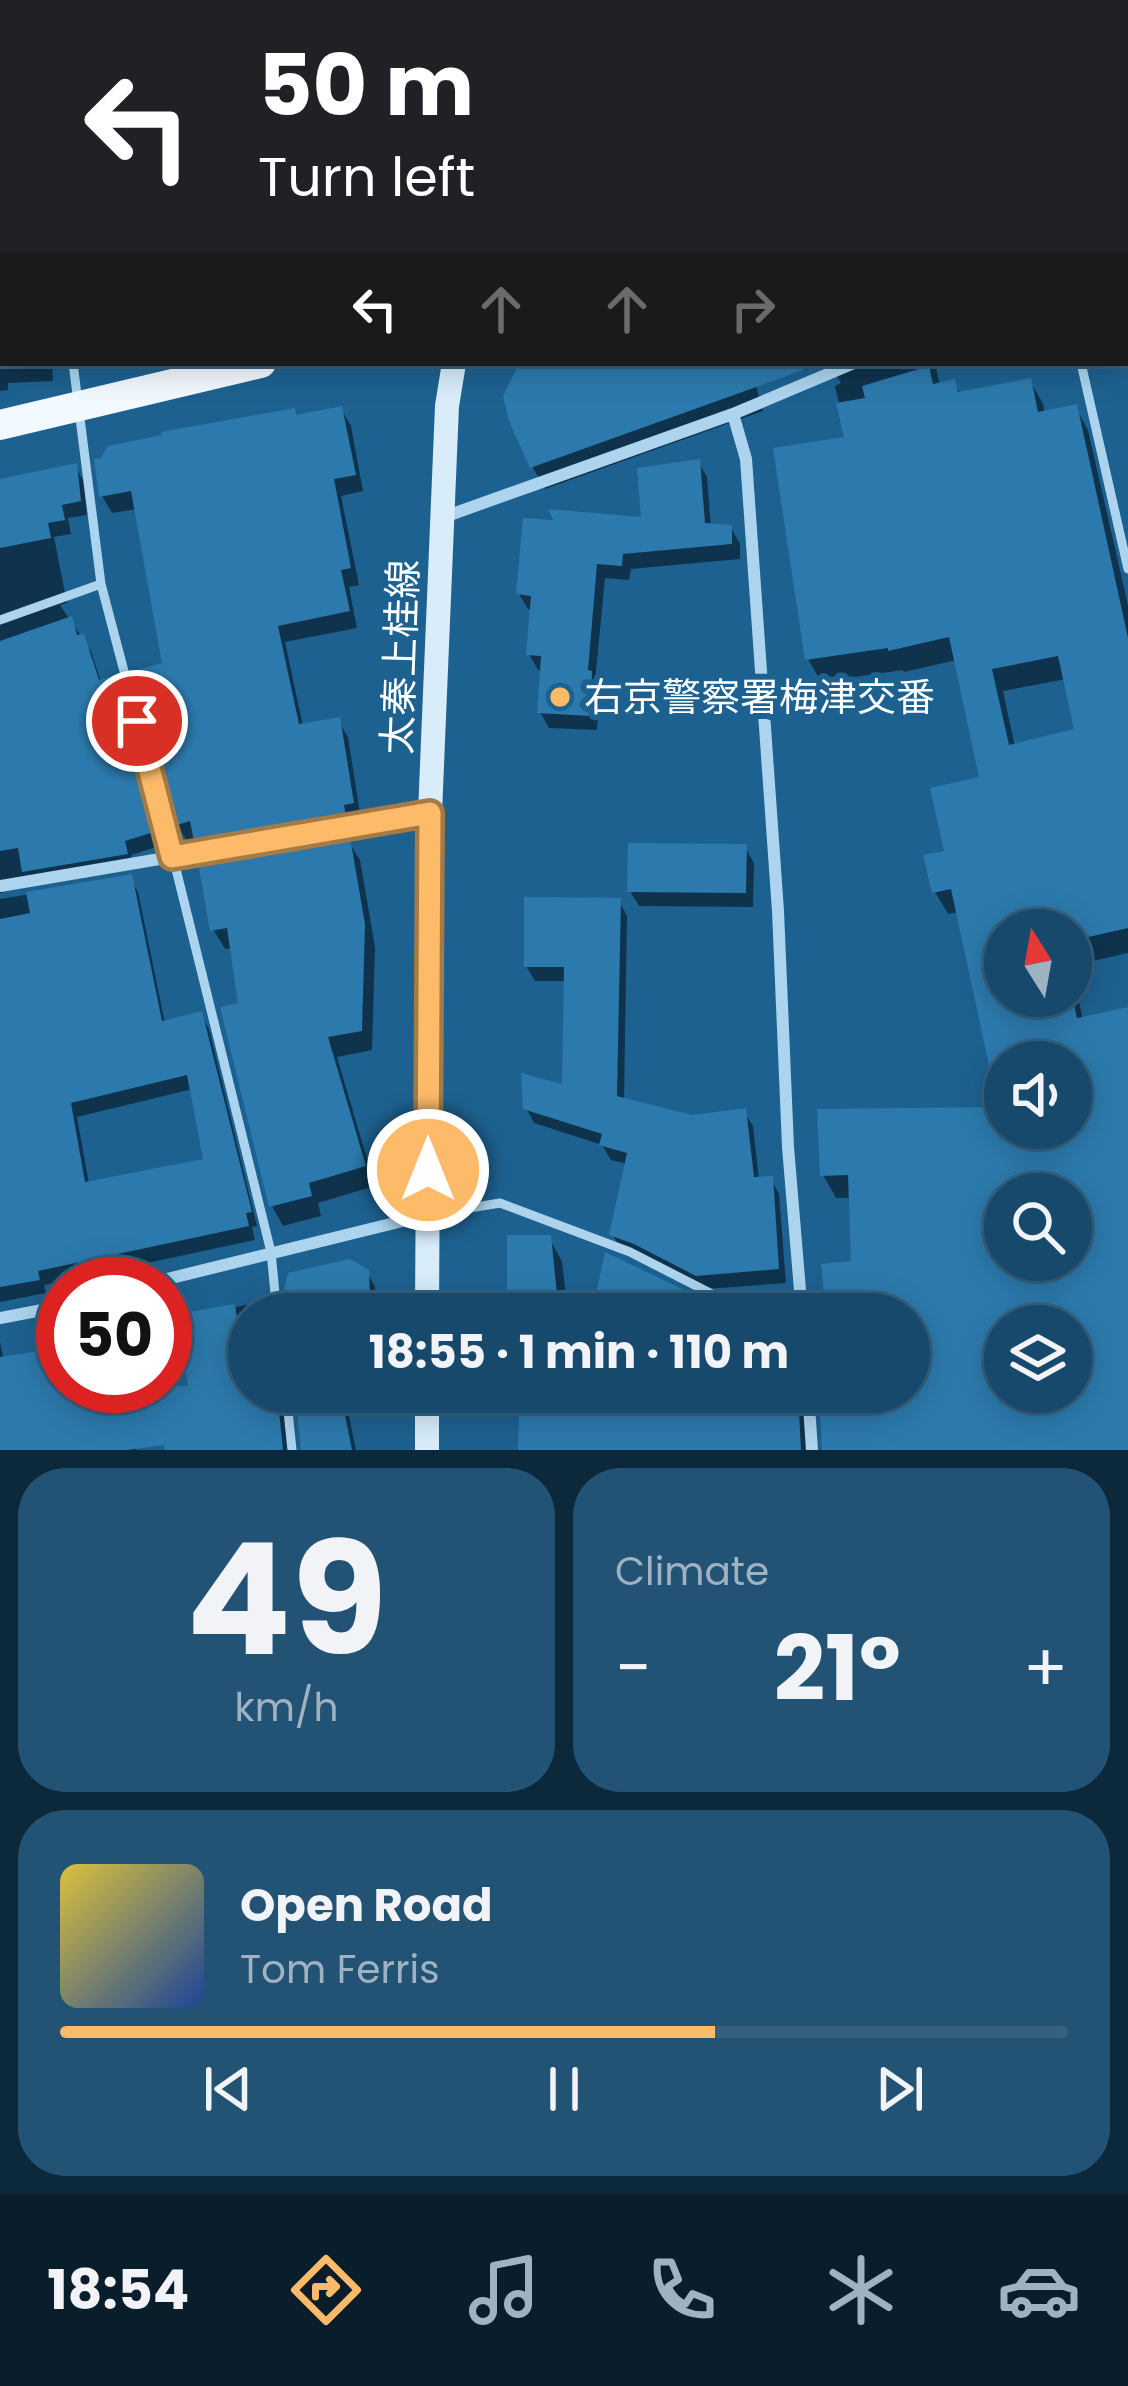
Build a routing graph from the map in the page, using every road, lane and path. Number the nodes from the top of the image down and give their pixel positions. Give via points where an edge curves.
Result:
1 (73, 366) edge
2 (249, 366) edge
3 (454, 366) edge
4 (847, 366) edge
5 (1082, 366) edge
6 (77, 408) junction
7 (733, 414) junction
8 (0, 425) edge
9 (441, 518) junction
10 (1128, 568) edge
11 (101, 584) junction
12 (0, 620) edge
13 (430, 813) junction
14 (172, 857) junction
15 (0, 886) edge
16 (427, 1215) junction
17 (271, 1252) junction
18 (192, 1272) edge
19 (275, 1293) edge
20 (427, 1293) edge
21 (710, 1293) edge
22 (800, 1293) edge
23 (36, 1311) edge
24 (0, 1318) edge
25 (288, 1413) edge
26 (427, 1413) edge
27 (809, 1413) edge
28 (292, 1450) edge
29 (427, 1450) edge
30 (812, 1450) edge

1 - 6 lane
2 - 6 main road
3 - 9 main road, 太秦上桂線
4 - 7 street
5 - 10 lane
6 - 8 main road
6 - 11 lane
7 - 9 street
7 - 22 street via 746,459
9 - 13 main road, 太秦上桂線
11 - 12 lane
11 - 14 lane
13 - 14 street
13 - 16 main road, 太秦上桂線
14 - 15 street
14 - 17 lane
16 - 17 street
16 - 20 main road, 太秦上桂線
16 - 21 lane via 500,1203 630,1252
17 - 18 street
17 - 19 lane
23 - 24 street
25 - 28 lane
26 - 29 main road
27 - 30 street

